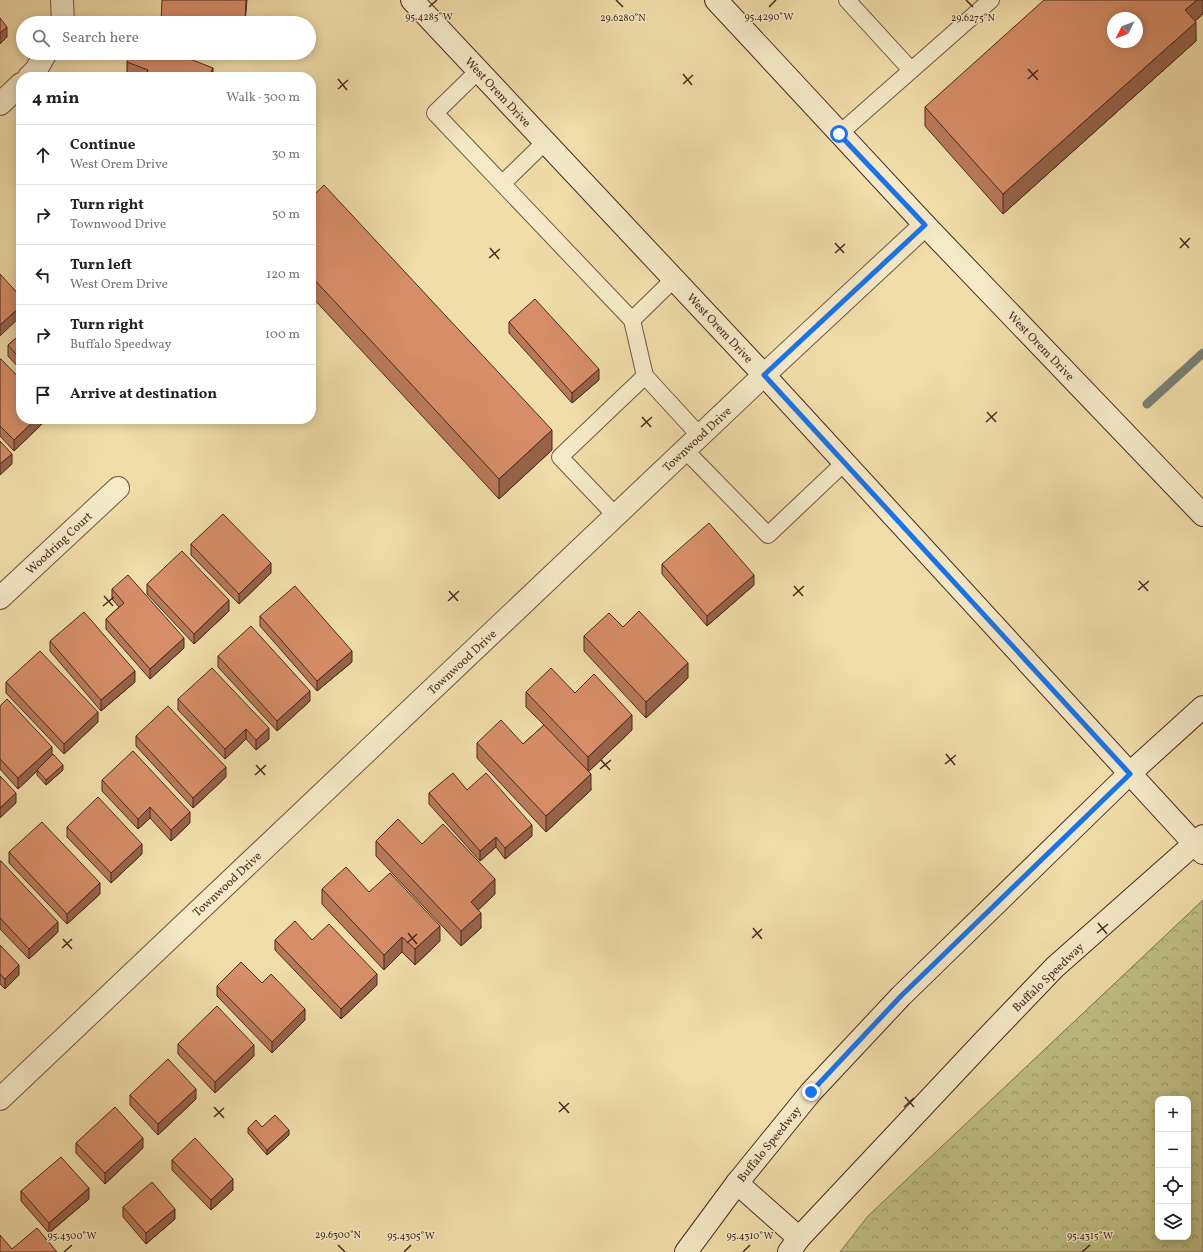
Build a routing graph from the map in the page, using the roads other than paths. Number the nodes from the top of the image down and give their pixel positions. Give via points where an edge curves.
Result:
1 (62, 0) edge
2 (412, 0) edge
3 (716, 0) edge
4 (847, 0) edge
5 (987, 1) edge
6 (63, 16) edge
7 (42, 60) edge
8 (911, 70) junction
9 (478, 71) junction
10 (34, 72) edge
11 (16, 89) edge
12 (0, 104) edge
13 (839, 134) junction
14 (545, 142) junction
15 (503, 183) junction
16 (925, 225) junction
17 (674, 279) junction
18 (632, 320) junction
19 (764, 375) junction
20 (645, 376) junction
21 (693, 443) junction
22 (844, 463) junction
23 (118, 488) dead end
24 (1203, 515) edge
25 (616, 516) junction
26 (0, 598) edge
27 (1203, 707) edge
28 (1130, 774) junction
29 (1200, 844) edge
30 (0, 1099) edge
31 (737, 1183) junction
32 (794, 1245) edge
33 (686, 1252) edge

1 - 6 main road
2 - 9 main road, West Orem Drive
3 - 13 main road, West Orem Drive
4 - 8 lane
5 - 8 lane
7 - 10 main road
8 - 13 lane
9 - 14 main road, West Orem Drive
9 - 15 lane via 435,113
11 - 12 main road
13 - 16 main road, West Orem Drive
14 - 15 lane
14 - 17 main road, West Orem Drive
15 - 18 lane
16 - 19 main road, Townwood Drive
16 - 24 main road, West Orem Drive
17 - 18 lane
17 - 19 main road, West Orem Drive
18 - 20 lane
19 - 21 main road, Townwood Drive
19 - 22 main road, West Orem Drive
20 - 21 lane
20 - 25 lane via 560,457
21 - 22 lane via 768,535
21 - 25 main road, Townwood Drive
22 - 28 main road, West Orem Drive
23 - 26 main road, Woodring Court
25 - 30 main road, Townwood Drive
27 - 28 main road, Buffalo Speedway
28 - 29 main road, West Orem Drive
28 - 31 main road, Buffalo Speedway via 901,996 811,1092
29 - 32 main road, Buffalo Speedway via 1055,967
31 - 32 main road
31 - 33 main road, Buffalo Speedway

